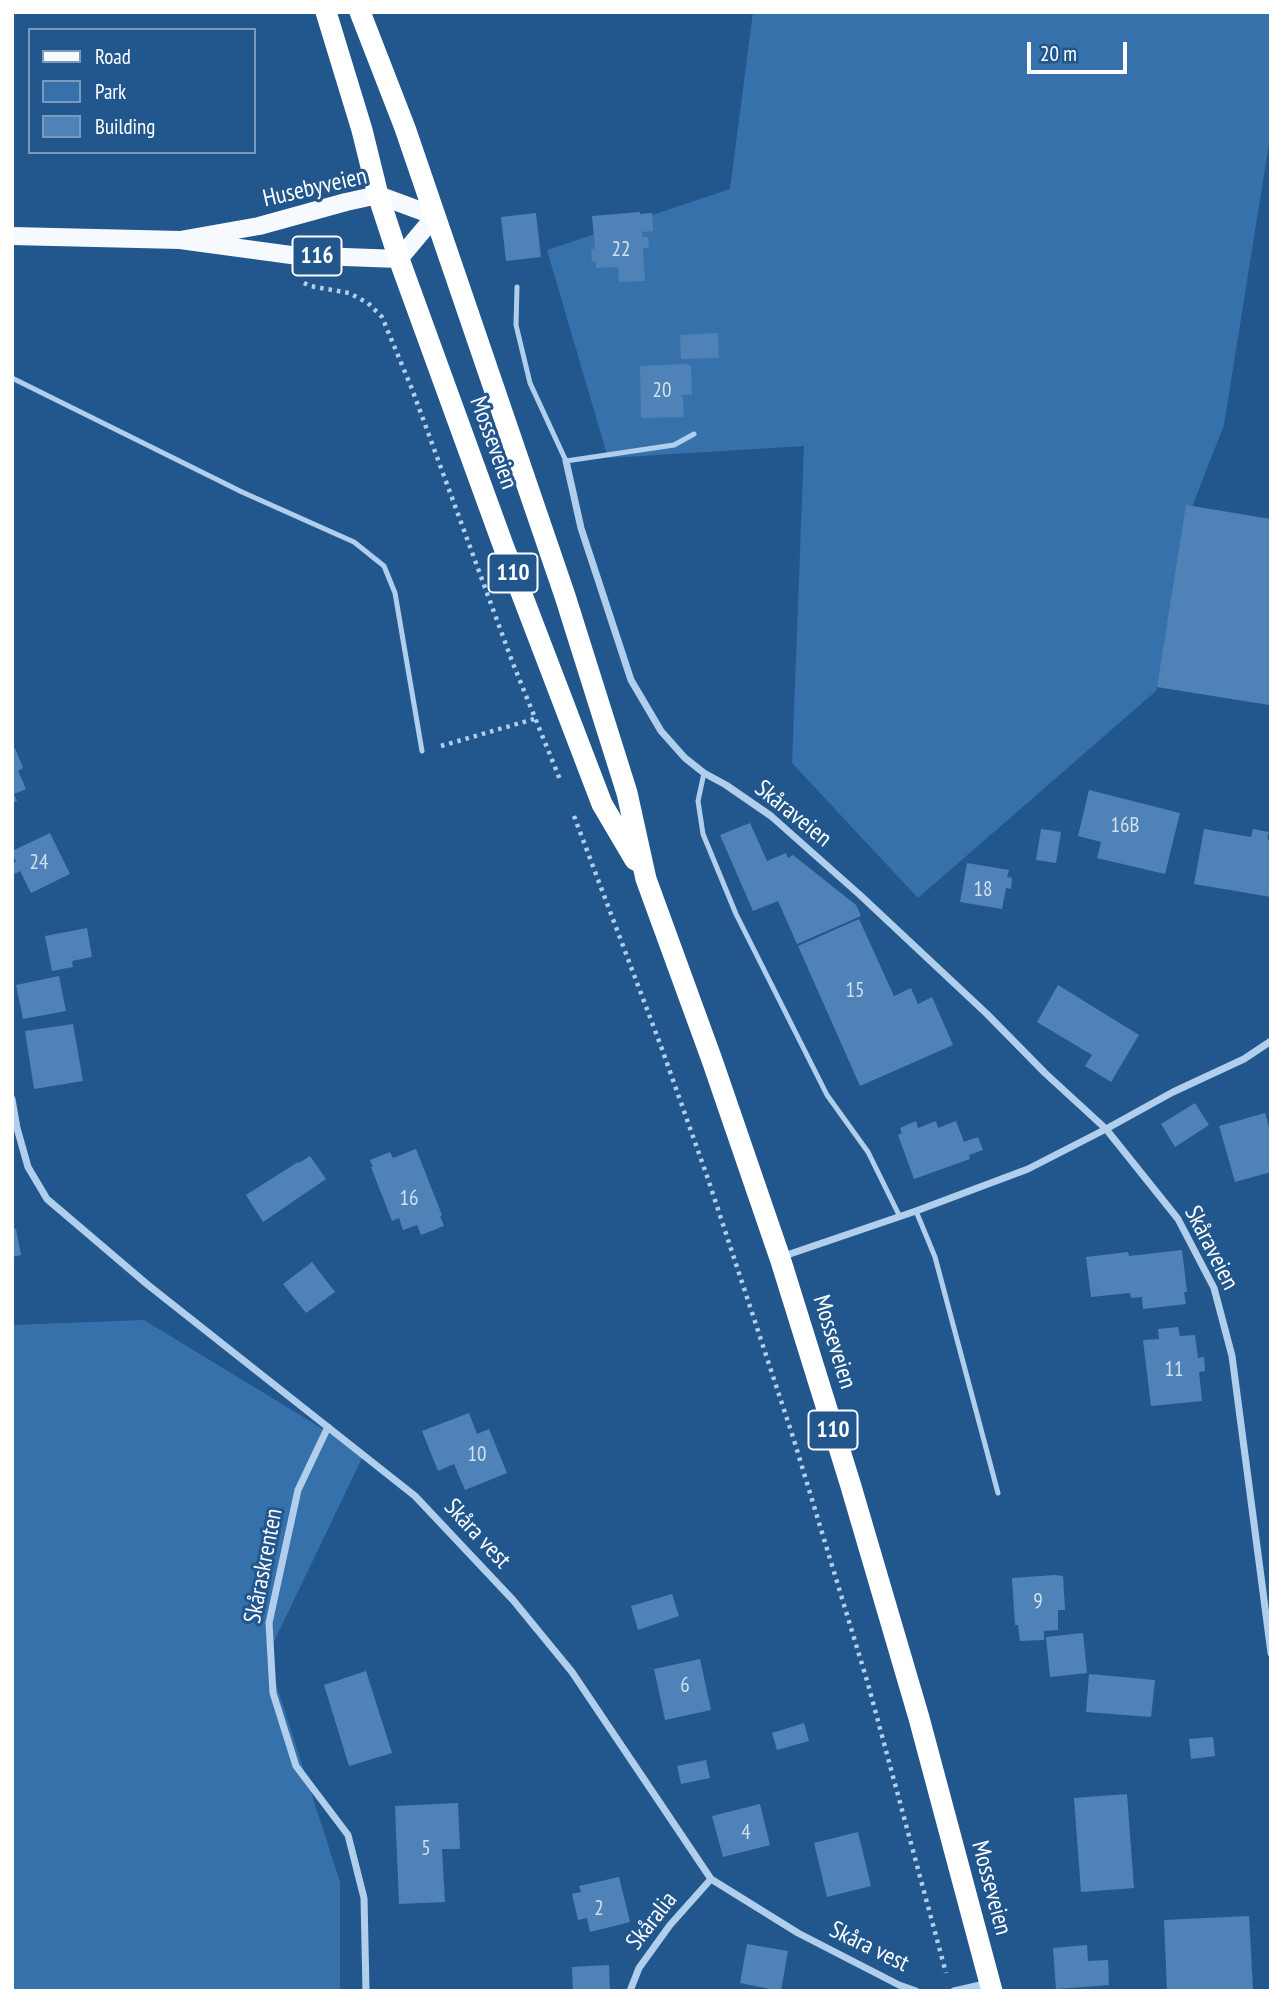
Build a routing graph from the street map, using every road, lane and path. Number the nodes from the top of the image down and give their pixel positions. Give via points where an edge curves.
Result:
1 (326, 12) edge
2 (360, 12) edge
3 (378, 195) junction
4 (435, 216) junction
5 (12, 236) edge
6 (180, 240) junction
7 (291, 255) junction
8 (398, 259) junction
9 (517, 287) dead end
10 (12, 378) edge
11 (694, 434) dead end
12 (566, 461) junction
13 (534, 719) junction
14 (422, 751) joint
15 (704, 773) junction
16 (564, 790) dead end
17 (574, 816) dead end
18 (646, 879) junction
19 (1271, 1041) edge
20 (12, 1099) edge
21 (1106, 1129) junction
22 (916, 1211) junction
23 (900, 1217) junction
24 (780, 1258) junction
25 (328, 1427) junction
26 (998, 1493) dead end
27 (1271, 1653) edge
28 (711, 1880) junction
29 (947, 1978) dead end
30 (991, 1987) edge
31 (366, 1991) edge
32 (630, 1991) edge
33 (916, 1991) edge
34 (954, 1991) edge

1 - 3 highway, Mosseveien / 110
2 - 4 highway, Mosseveien / 110
3 - 4 main road, Husebyveien
3 - 6 main road, Husebyveien / 116 via 259,226
3 - 8 highway, Mosseveien / 110
4 - 8 main road
4 - 18 highway, Mosseveien / 110 via 565,596 627,793
5 - 6 main road, Husebyveien / 116
6 - 7 main road, Husebyveien / 116
7 - 8 main road, Husebyveien / 116
7 - 13 path via 300,281 349,293 382,317
8 - 18 highway, Mosseveien / 110 via 602,804
9 - 12 lane via 516,325 530,383
10 - 14 lane via 354,542 384,566 395,593
11 - 12 lane via 674,445
12 - 15 street, Skåraveien via 581,528 631,680 661,731
13 - 14 path
13 - 16 path
15 - 21 street, Skåraveien via 771,816
15 - 23 lane via 698,802 703,834 736,915 827,1095 868,1152
17 - 29 path via 662,1049 793,1437 868,1684
18 - 24 highway, Mosseveien / 110
19 - 21 street
20 - 25 street, Skåra vest via 28,1167 47,1199
21 - 22 street via 1028,1169
21 - 27 street, Skåraveien via 1178,1219 1214,1288 1232,1356
22 - 23 street
22 - 26 lane via 935,1257
23 - 24 street
24 - 30 highway, Mosseveien / 110 via 919,1718
25 - 28 street, Skåra vest via 415,1496 513,1600 572,1672
25 - 31 street, Skåraskrenten via 298,1490 269,1623 272,1693 296,1766 348,1835 364,1898
28 - 32 street, Skåralia via 670,1925 639,1968
28 - 33 street, Skåra vest via 798,1933
30 - 34 street

